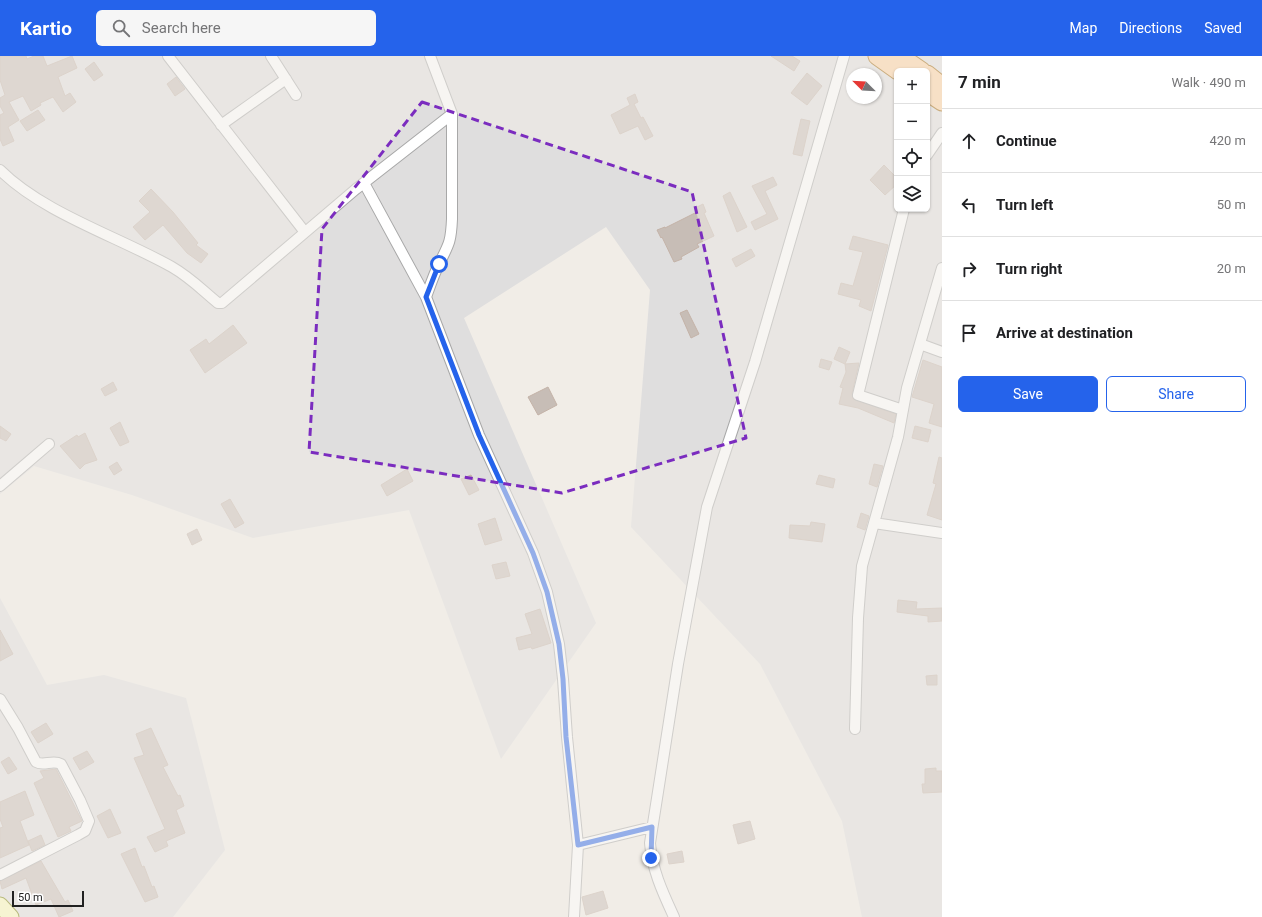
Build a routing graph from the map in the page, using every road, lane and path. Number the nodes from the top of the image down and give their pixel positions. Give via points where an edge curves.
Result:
1 (168, 56) edge
2 (271, 56) edge
3 (430, 56) edge
4 (844, 56) edge
5 (877, 56) edge
6 (900, 56) edge
7 (894, 68) edge
8 (918, 68) edge
9 (286, 79) junction
10 (936, 83) edge
11 (296, 95) dead end
12 (942, 102) edge
13 (452, 114) junction
14 (221, 125) junction
15 (942, 133) edge
16 (930, 151) edge
17 (0, 170) edge
18 (364, 184) junction
19 (903, 212) edge
20 (304, 231) junction
21 (942, 268) edge
22 (426, 297) junction
23 (920, 344) junction
24 (942, 352) edge
25 (903, 410) junction
26 (49, 444) dead end
27 (0, 486) edge
28 (874, 523) junction
29 (941, 530) edge
30 (0, 699) edge
31 (855, 729) dead end
32 (652, 827) junction
33 (578, 845) junction
34 (0, 875) edge
35 (0, 905) edge
36 (11, 917) edge
37 (574, 917) edge
38 (674, 917) edge

1 - 14 street
2 - 9 street
3 - 13 street
4 - 32 street via 755,362 706,511
5 - 7 main road
6 - 8 main road
9 - 11 street
9 - 14 street
10 - 12 main road
13 - 18 street
13 - 22 street via 452,234 448,249
14 - 20 street
15 - 16 street
17 - 20 street via 46,204 173,268 199,285 220,304
18 - 20 street
18 - 22 street
19 - 25 street via 858,394
21 - 23 street
22 - 33 street via 479,435 533,553 547,592 559,644
23 - 24 street
23 - 25 street
25 - 28 street
26 - 27 street
28 - 29 street
28 - 31 street via 860,586
30 - 34 street via 36,762 57,762 62,765 89,821 85,831
32 - 33 street
32 - 38 street via 651,858
33 - 37 street
35 - 36 street

